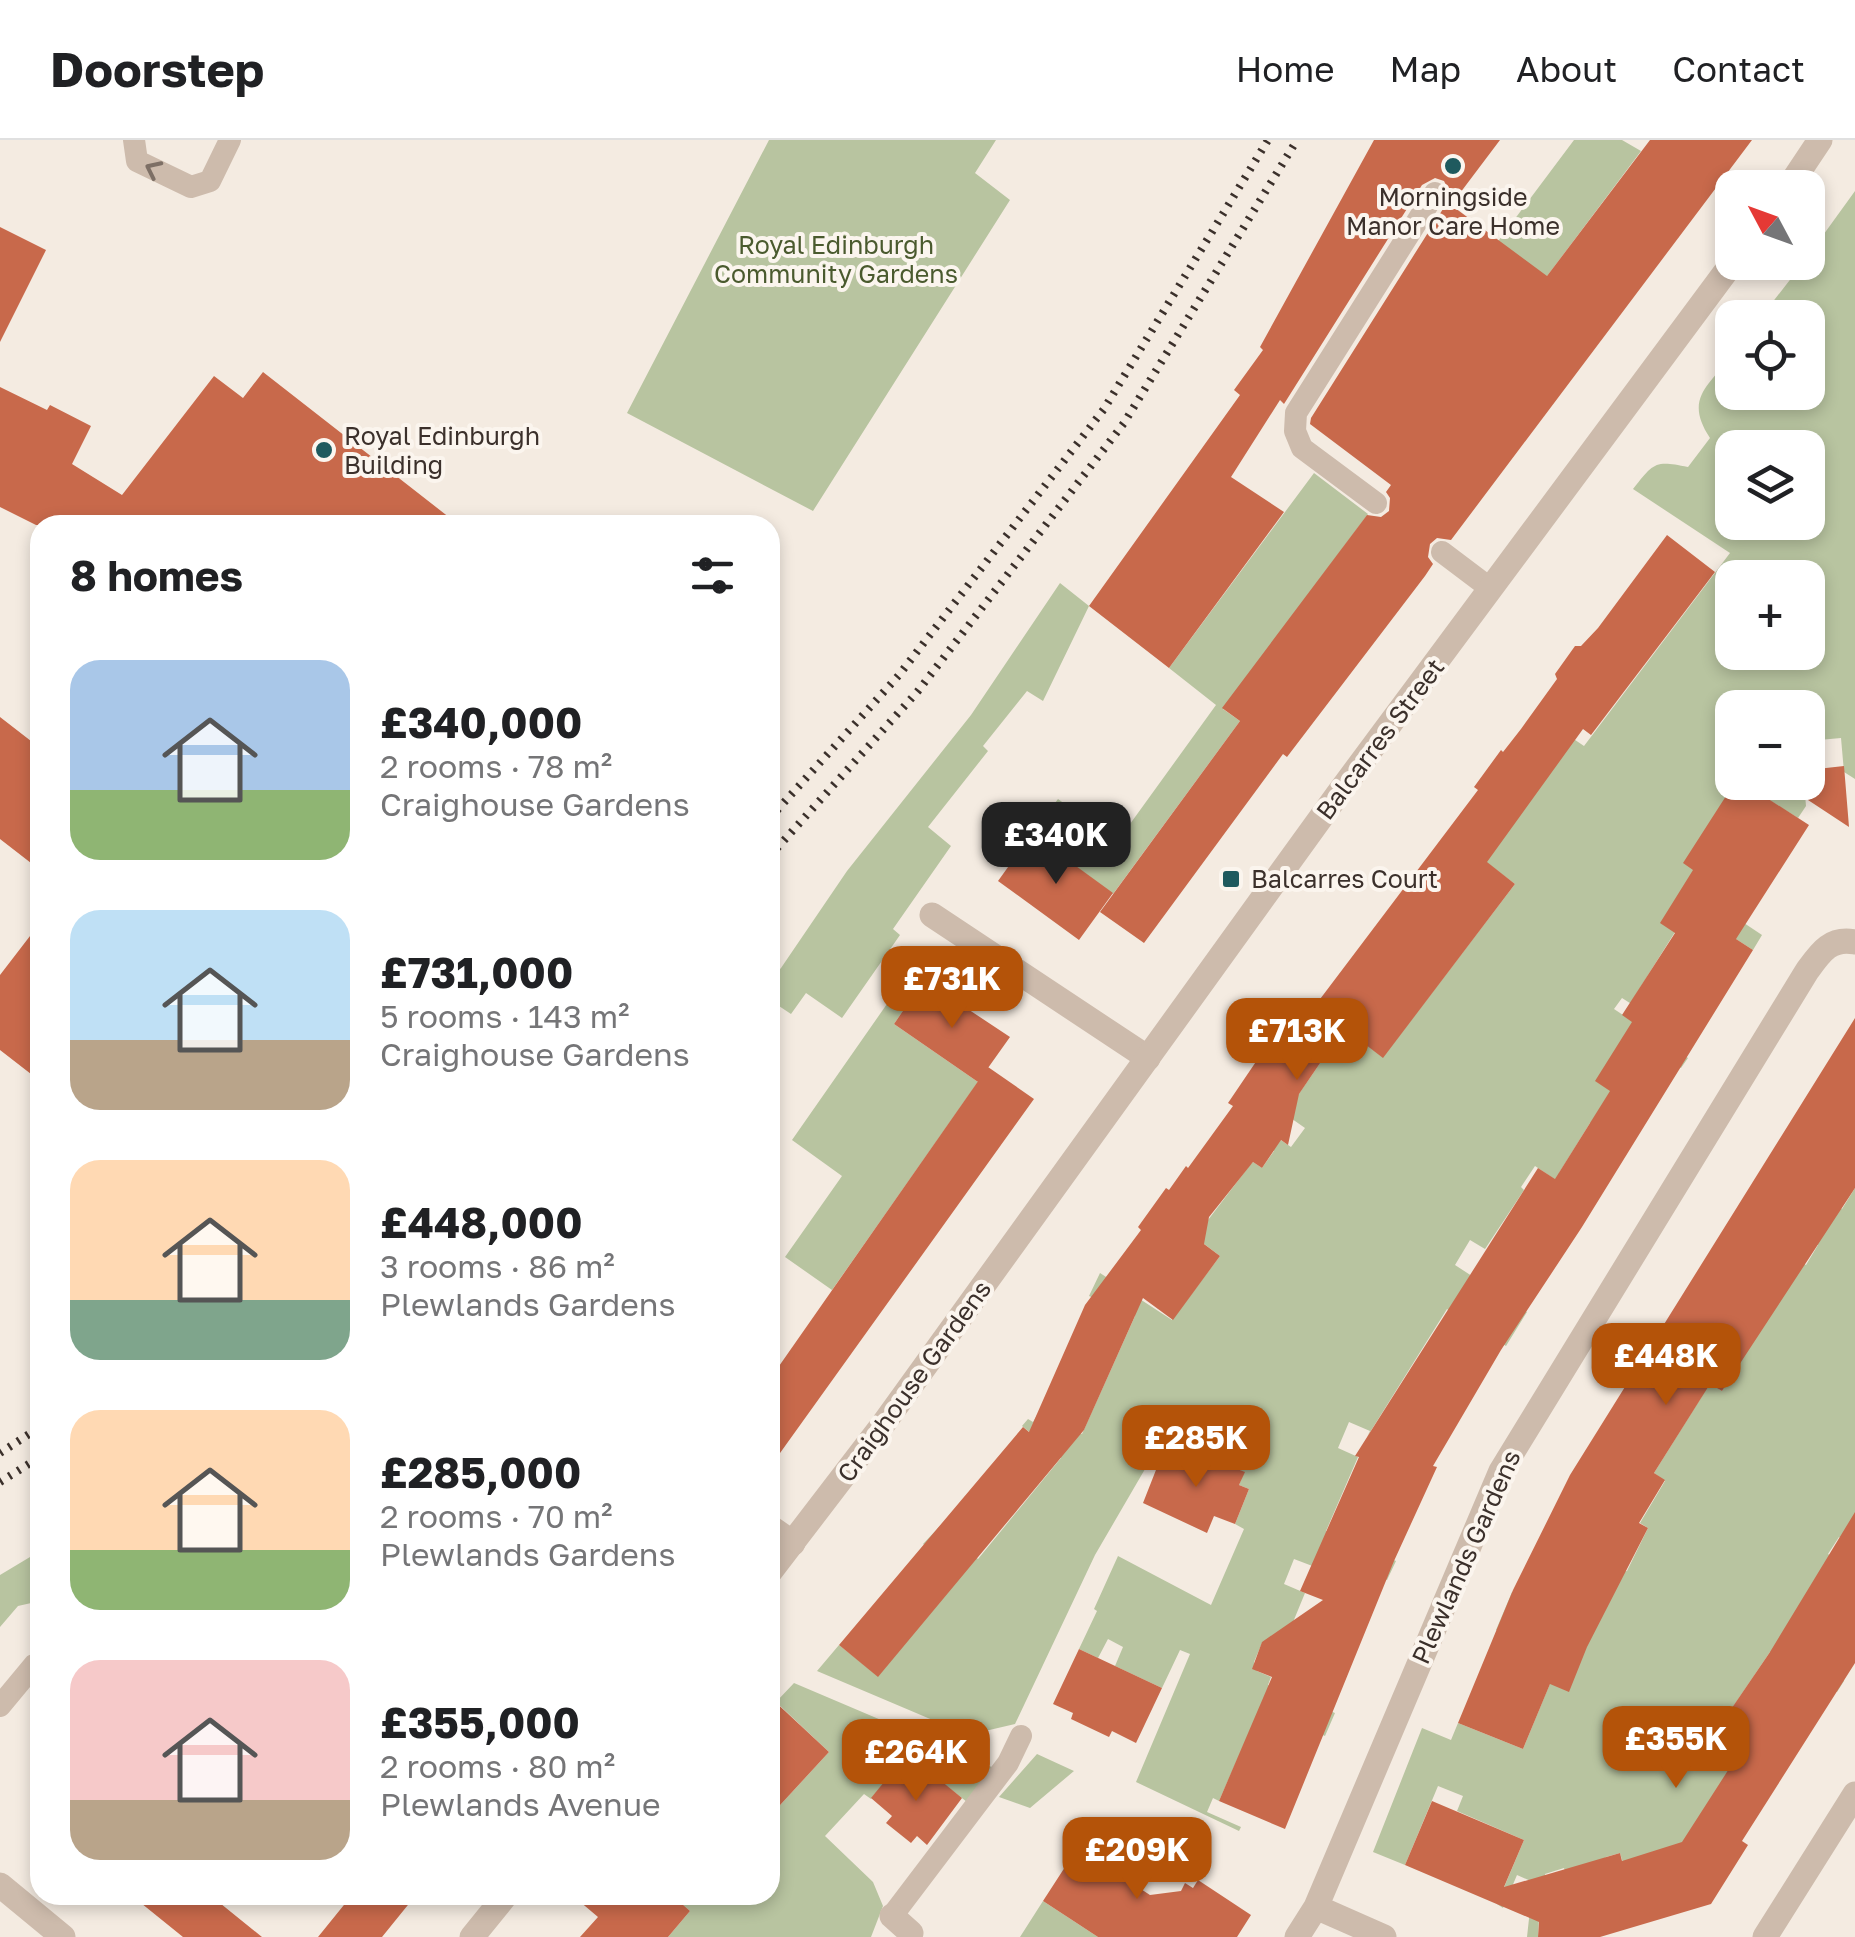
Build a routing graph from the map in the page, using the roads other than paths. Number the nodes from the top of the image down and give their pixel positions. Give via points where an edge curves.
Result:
1 (134, 140) edge
2 (230, 140) edge
3 (1820, 140) edge
4 (1800, 170) edge
5 (1436, 194) dead end
6 (1720, 280) edge
7 (1376, 503) dead end
8 (1442, 552) dead end
9 (1491, 589) junction
10 (932, 914) dead end
11 (1855, 942) edge
12 (1148, 1058) junction
13 (1033, 1220) joint
14 (780, 1533) edge
15 (794, 1543) junction
16 (780, 1560) edge
17 (30, 1670) edge
18 (0, 1706) edge
19 (1021, 1736) dead end
20 (1855, 1794) edge
21 (0, 1885) edge
22 (498, 1905) edge
23 (1316, 1907) junction
24 (892, 1916) joint
25 (63, 1937) edge
26 (472, 1937) edge
27 (908, 1937) edge
28 (1297, 1937) edge
29 (1384, 1937) edge
30 (1765, 1937) edge

2 -> 1 lane via 210,181 192,188 137,161
3 - 4 street
5 - 7 lane via 1296,413 1302,448
6 - 9 street, Balcarres Street
8 - 9 lane
9 - 12 street, Balcarres Street
10 - 12 street
11 - 23 street, Plewlands Gardens via 1828,945 1808,971 1501,1472
12 - 13 street, Balcarres Street
13 - 15 street, Craighouse Gardens
14 - 15 street
15 - 16 street, Craighouse Gardens
17 - 18 lane
19 - 24 lane via 1008,1764
20 - 30 street
21 - 25 street
22 - 26 street
23 - 28 street, Plewlands Gardens
23 - 29 street
24 - 27 street

